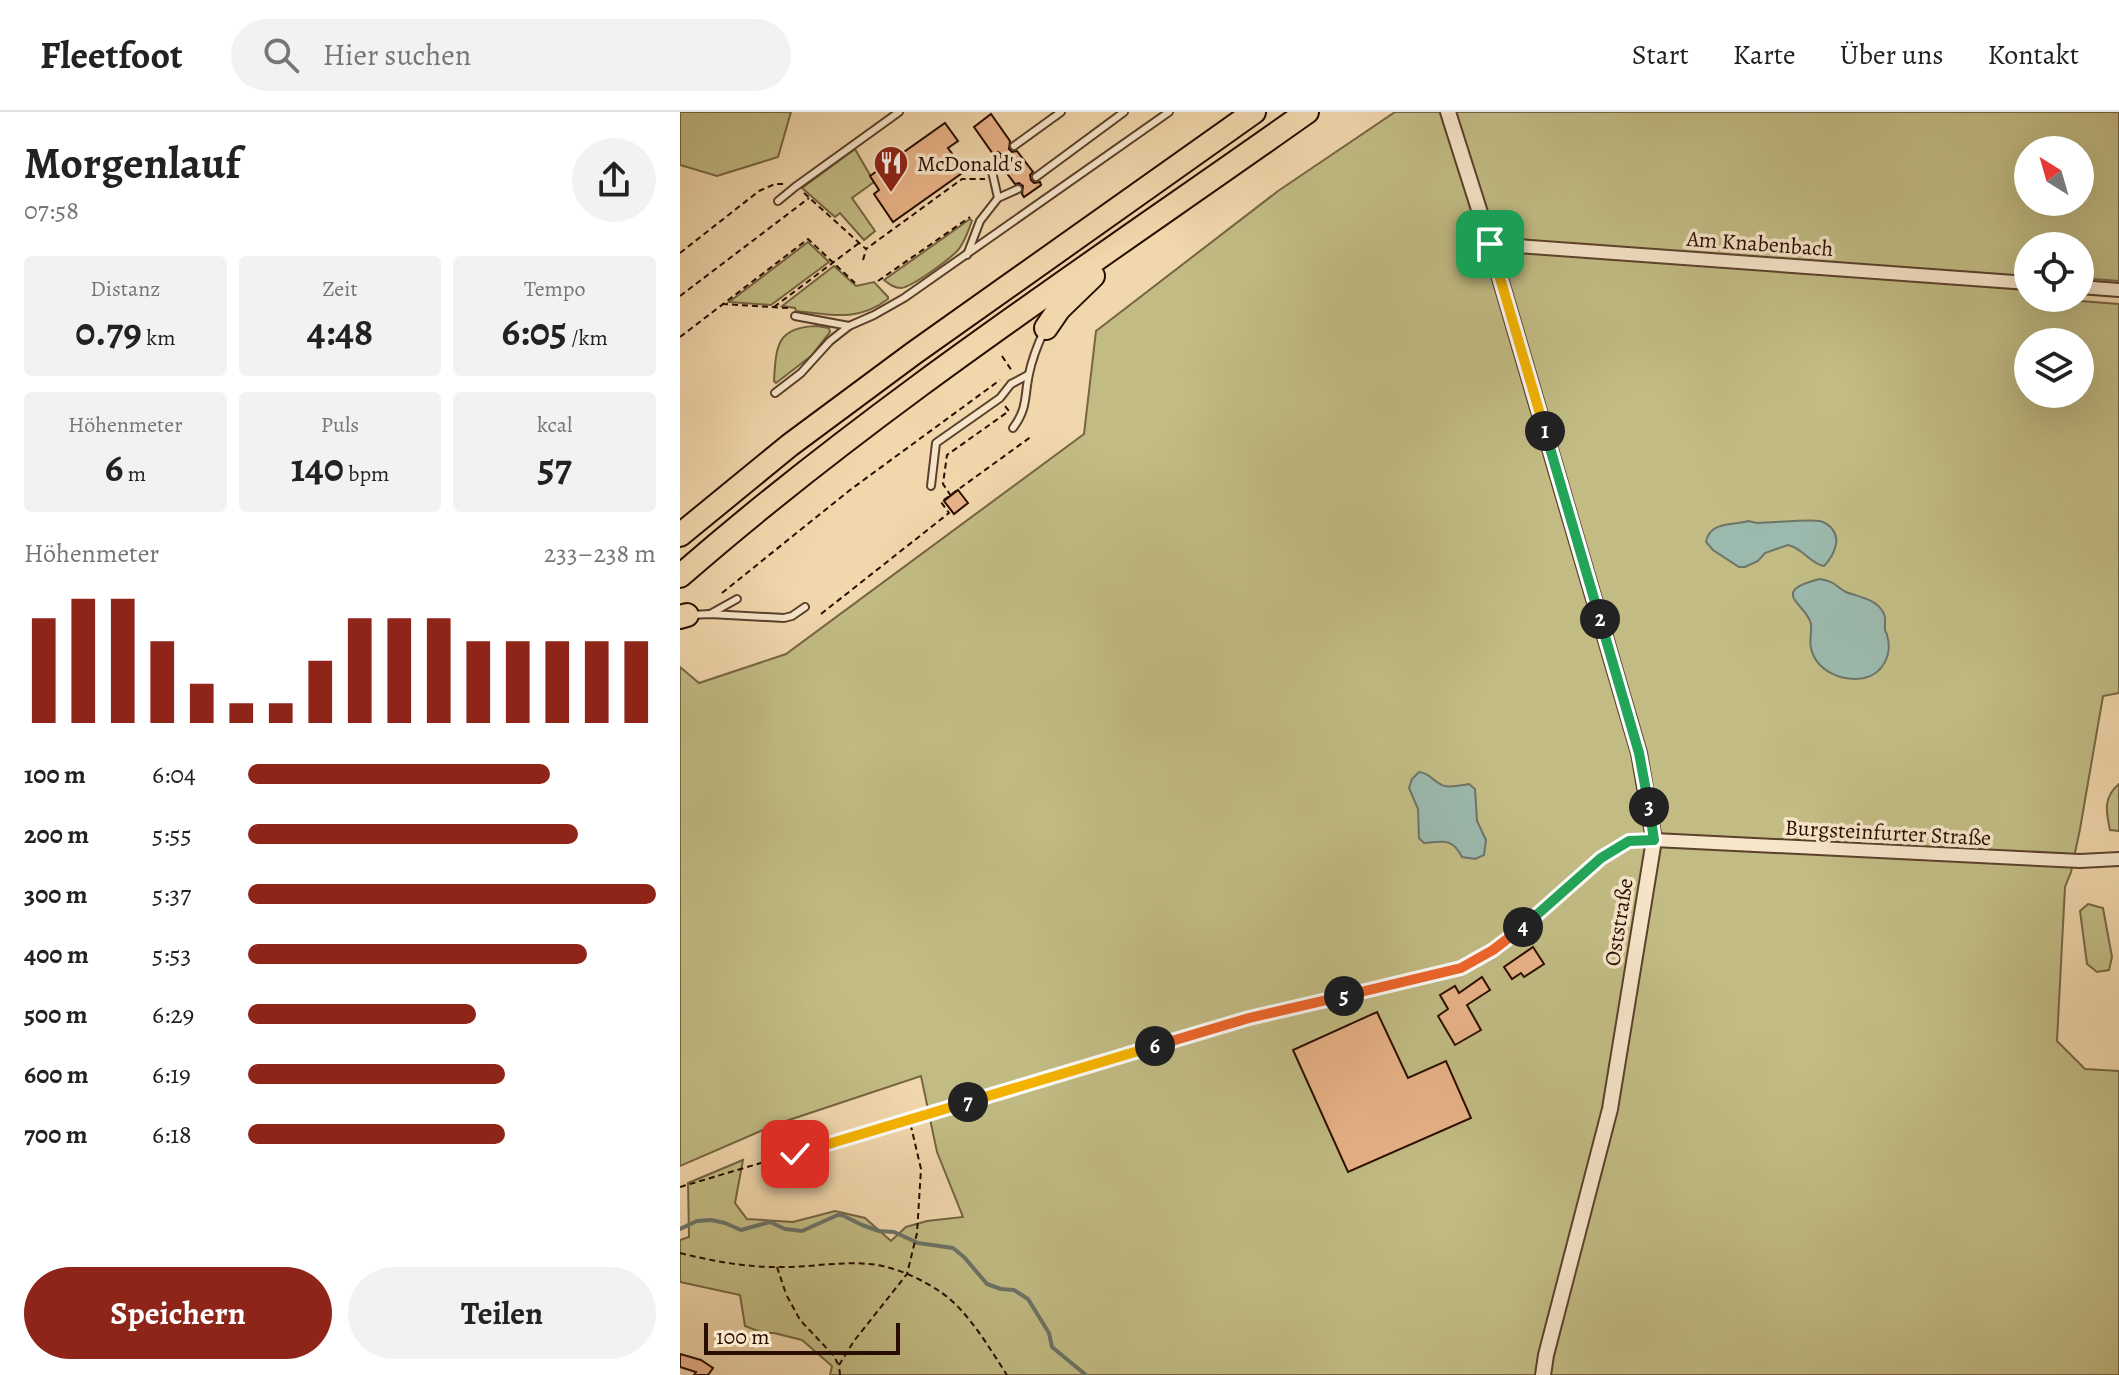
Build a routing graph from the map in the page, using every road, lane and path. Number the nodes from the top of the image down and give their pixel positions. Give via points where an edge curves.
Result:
1 (899, 112) edge
2 (1061, 112) edge
3 (1124, 112) edge
4 (1169, 112) edge
5 (1254, 112) edge
6 (1307, 112) edge
7 (1448, 112) edge
8 (1014, 146) dead end
9 (997, 158) dead end
10 (1036, 177) dead end
11 (992, 180) junction
12 (795, 187) junction
13 (1018, 189) dead end
14 (810, 197) junction
15 (998, 198) junction
16 (778, 201) dead end
17 (986, 213) junction
18 (1132, 236) junction
19 (860, 242) junction
20 (1490, 244) junction
21 (866, 249) junction
22 (680, 253) edge
23 (967, 255) junction
24 (863, 260) dead end
25 (833, 263) junction
26 (878, 281) dead end
27 (2014, 282) edge
28 (855, 283) dead end
29 (2094, 288) edge
30 (2119, 290) edge
31 (680, 296) edge
32 (721, 304) junction
33 (774, 307) junction
34 (795, 316) joint
35 (849, 326) junction
36 (1046, 328) joint
37 (680, 337) edge
38 (1002, 356) dead end
39 (1013, 371) dead end
40 (1028, 375) junction
41 (1002, 378) dead end
42 (775, 393) dead end
43 (1000, 398) junction
44 (1013, 428) dead end
45 (1032, 436) dead end
46 (931, 486) dead end
47 (951, 495) junction
48 (680, 535) edge
49 (680, 576) edge
50 (722, 593) dead end
51 (737, 599) dead end
52 (805, 607) dead end
53 (710, 614) junction
54 (821, 614) dead end
55 (684, 616) edge
56 (1654, 840) junction
57 (2119, 859) edge
58 (1411, 980) joint
59 (910, 1120) junction
60 (680, 1187) edge
61 (680, 1253) edge
62 (777, 1267) junction
63 (907, 1274) junction
64 (787, 1296) junction
65 (789, 1303) dead end
66 (839, 1365) junction
67 (840, 1375) edge
68 (1007, 1375) edge
69 (1543, 1375) edge

1 - 12 lane
2 - 8 lane
3 - 10 lane
4 - 23 lane
5 - 48 highway via 914,353
6 - 18 highway
7 - 20 street, Oststraße
9 - 11 lane
11 - 15 lane
11 - 21 path via 962,179
12 - 14 path
12 - 16 lane
12 - 22 path via 775,184 759,191
13 - 15 lane
14 - 19 path
14 - 31 path
15 - 17 lane
17 - 23 lane
17 - 26 path via 973,214
18 - 36 highway
18 - 49 highway via 931,376
19 - 21 path
19 - 25 path
20 - 27 street, Am Knabenbach
20 - 56 street, Oststraße via 1639,753
21 - 24 path
23 - 35 lane via 904,298
25 - 28 path
25 - 32 path via 808,239
25 - 33 path
29 - 30 street
32 - 33 path
32 - 37 path
33 - 34 path via 790,308
34 - 35 lane
35 - 42 lane
36 - 40 lane
38 - 39 path
40 - 43 lane
40 - 44 lane via 1026,402
41 - 50 path
43 - 46 lane via 936,443
43 - 47 path via 1009,411 947,455 943,484
45 - 47 path
47 - 54 path via 941,502 949,513
51 - 53 lane
52 - 53 lane via 784,618
53 - 55 lane
56 - 57 street, Burgsteinfurter Straße
56 - 58 lane via 1629,841 1601,858 1493,950 1461,968
56 - 69 street, Oststraße via 1610,1109
58 - 59 path via 1249,1018
59 - 60 path
59 - 63 path via 921,1169 917,1233
61 - 62 path via 739,1266
62 - 63 path via 870,1264
62 - 64 path
63 - 66 path
63 - 68 path via 944,1294
64 - 65 path
64 - 66 path via 800,1320
66 - 67 path

